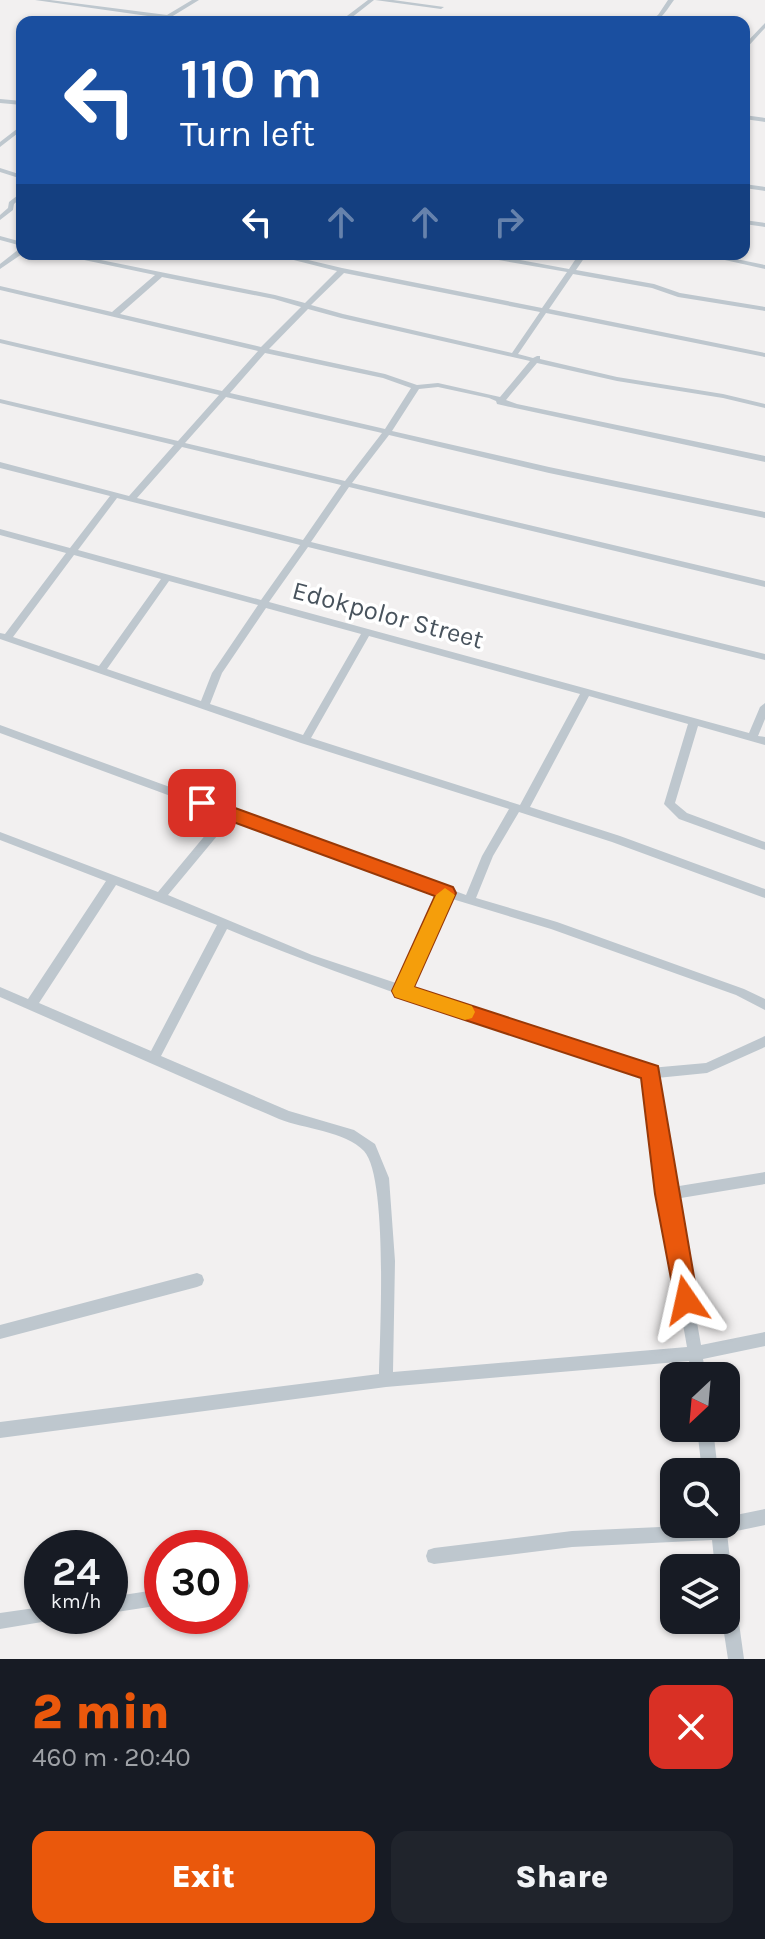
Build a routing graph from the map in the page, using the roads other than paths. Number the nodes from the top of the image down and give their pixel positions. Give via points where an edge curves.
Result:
1 (38, 0) edge
2 (196, 0) edge
3 (371, 0) edge
4 (378, 0) edge
5 (441, 7) dead end
6 (153, 16) edge
7 (170, 16) edge
8 (350, 16) edge
9 (765, 25) edge
10 (753, 39) junction
11 (765, 41) edge
12 (750, 42) edge
13 (16, 132) edge
14 (0, 145) edge
15 (16, 201) edge
16 (0, 218) edge
17 (90, 260) edge
18 (300, 260) edge
19 (506, 260) edge
20 (579, 260) edge
21 (731, 260) edge
22 (765, 267) edge
23 (342, 270) junction
24 (570, 273) junction
25 (160, 275) junction
26 (0, 288) edge
27 (304, 307) junction
28 (765, 309) edge
29 (544, 312) junction
30 (115, 314) junction
31 (0, 341) edge
32 (263, 350) junction
33 (514, 355) junction
34 (765, 355) edge
35 (537, 358) junction
36 (416, 387) junction
37 (224, 394) junction
38 (0, 401) edge
39 (500, 402) junction
40 (765, 406) edge
41 (387, 432) junction
42 (177, 444) junction
43 (765, 459) edge
44 (0, 465) edge
45 (346, 485) junction
46 (116, 494) junction
47 (132, 498) junction
48 (765, 515) edge
49 (0, 532) edge
50 (304, 545) junction
51 (70, 552) junction
52 (167, 578) junction
53 (765, 584) edge
54 (265, 604) junction
55 (367, 632) junction
56 (3, 638) edge
57 (765, 657) edge
58 (102, 669) junction
59 (586, 692) junction
60 (205, 704) junction
61 (765, 707) edge
62 (694, 721) junction
63 (0, 729) edge
64 (752, 738) junction
65 (305, 740) junction
66 (765, 741) edge
67 (520, 809) junction
68 (230, 813) junction
69 (2, 840) edge
70 (765, 846) edge
71 (113, 880) junction
72 (446, 893) junction
73 (765, 894) edge
74 (160, 897) junction
75 (470, 899) junction
76 (224, 923) junction
77 (402, 991) junction
78 (0, 992) edge
79 (31, 1005) junction
80 (765, 1005) edge
81 (765, 1041) edge
82 (153, 1059) junction
83 (650, 1073) junction
84 (765, 1178) edge
85 (667, 1194) junction
86 (197, 1280) dead end
87 (0, 1332) edge
88 (765, 1339) edge
89 (696, 1353) junction
90 (697, 1362) edge
91 (386, 1380) junction
92 (0, 1430) edge
93 (765, 1517) edge
94 (740, 1523) edge
95 (660, 1532) edge
96 (434, 1556) dead end
97 (24, 1618) edge
98 (0, 1621) edge
99 (733, 1634) edge
100 (736, 1659) edge

1 - 6 street
2 - 7 street
3 - 8 street
4 - 5 street
9 - 10 street
10 - 11 street
10 - 12 street
13 - 14 street
15 - 16 street
17 - 25 street
18 - 23 street
19 - 24 street
20 - 24 street
21 - 22 street
23 - 27 street
23 - 29 street
24 - 28 street
24 - 29 street
25 - 27 street
25 - 30 street
26 - 30 street
27 - 32 street
27 - 33 street
29 - 33 street
29 - 34 street
30 - 32 street
31 - 37 street
32 - 36 street
32 - 37 street
33 - 35 street
35 - 39 street
35 - 40 street via 617,379
36 - 39 street via 438,385
36 - 41 street
37 - 41 street
37 - 42 street
38 - 42 street
39 - 43 street
41 - 45 street
41 - 48 street
42 - 45 street
42 - 47 street
44 - 46 street
45 - 50 street
45 - 53 street
46 - 47 street
46 - 51 street
47 - 50 street
49 - 51 street, Edokpolor Street
50 - 54 street
50 - 57 street
51 - 52 street, Edokpolor Street
51 - 56 street
52 - 54 street, Edokpolor Street
52 - 58 street
54 - 55 street, Edokpolor Street
54 - 60 street via 217,673
55 - 59 street, Edokpolor Street
55 - 65 street
56 - 58 street
58 - 60 street
59 - 62 street, Edokpolor Street
59 - 67 street
60 - 65 street
61 - 64 street
62 - 64 street, Edokpolor Street
62 - 70 street via 669,804 683,816
63 - 68 street
64 - 66 street, Edokpolor Street
65 - 67 street
67 - 73 street
67 - 75 street via 488,856
68 - 72 street
68 - 74 street
69 - 71 street
71 - 74 street
71 - 79 street
72 - 75 street
72 - 77 street
74 - 76 street
75 - 80 street
76 - 77 street
76 - 82 street
77 - 83 street
78 - 79 street
79 - 82 street
81 - 83 street via 707,1068
82 - 91 street via 287,1116 349,1134 370,1148 382,1178 387,1247
83 - 85 street
84 - 85 street
85 - 89 street
86 - 87 street
88 - 89 street
89 - 90 street
89 - 91 street
91 - 92 street
93 - 94 street
95 - 96 street
97 - 98 street
99 - 100 street

